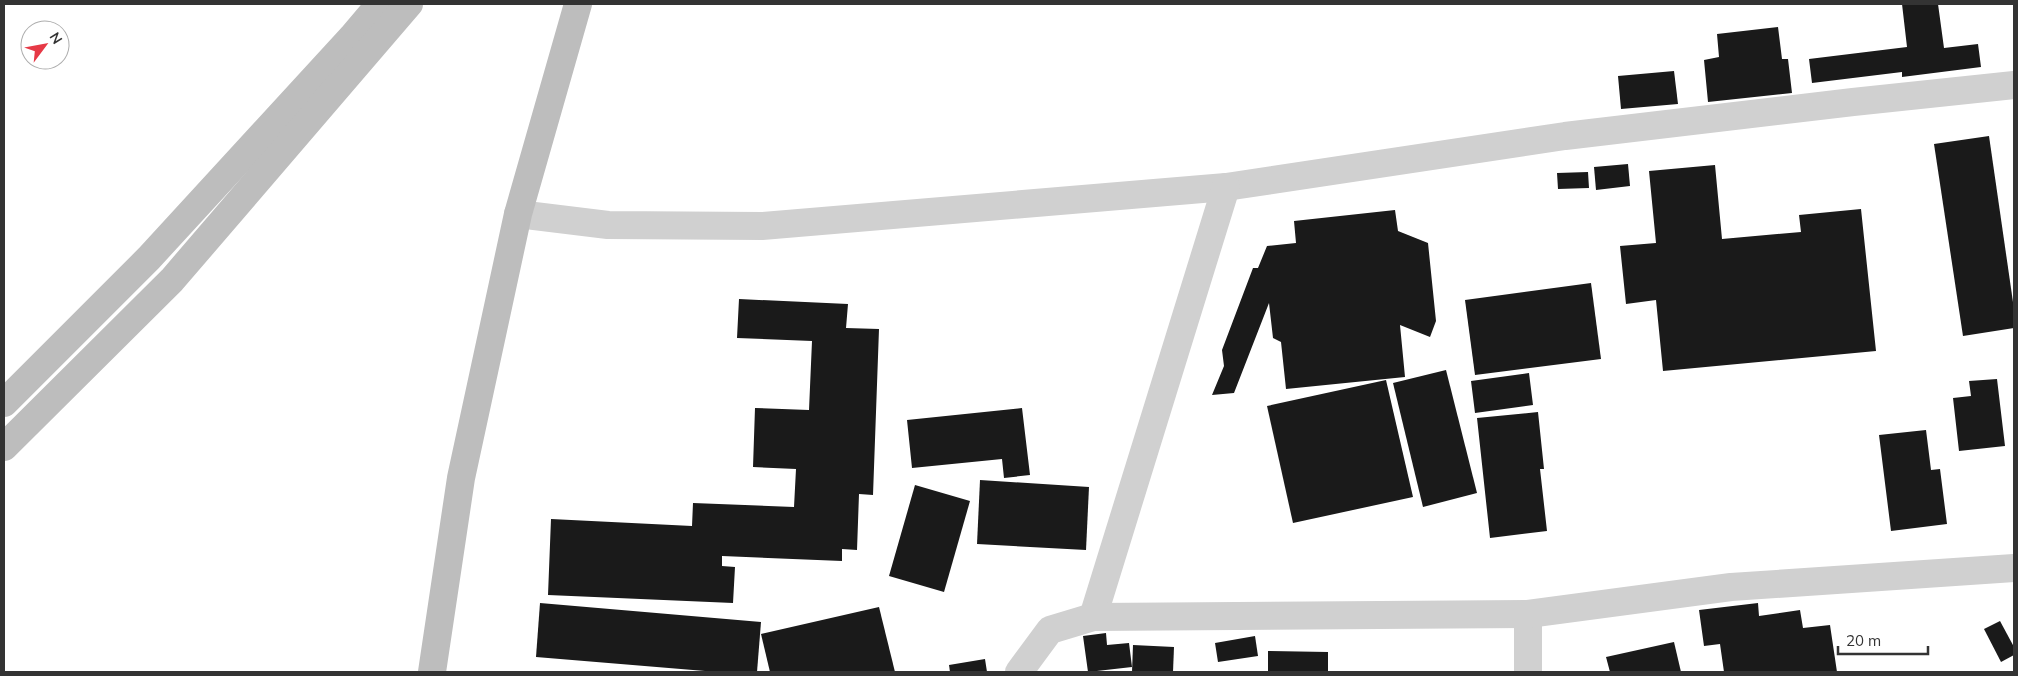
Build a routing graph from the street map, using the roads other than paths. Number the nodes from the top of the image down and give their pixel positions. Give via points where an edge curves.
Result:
1 (380, 4) edge
2 (409, 4) edge
3 (578, 4) edge
4 (2014, 85) edge
5 (1226, 188) junction
6 (518, 214) junction
7 (4, 403) edge
8 (4, 447) edge
9 (2014, 568) edge
10 (1528, 614) junction
11 (1093, 617) junction
12 (432, 672) edge
13 (1019, 672) edge
14 (1528, 672) edge

1 - 7 main road via 149,258
2 - 8 main road via 172,280
3 - 6 main road
4 - 5 street via 1565,136
5 - 6 street via 762,226 608,225
5 - 11 street
6 - 12 main road via 461,478
9 - 10 street via 1731,587
10 - 11 street
10 - 14 street
11 - 13 street via 1050,630

